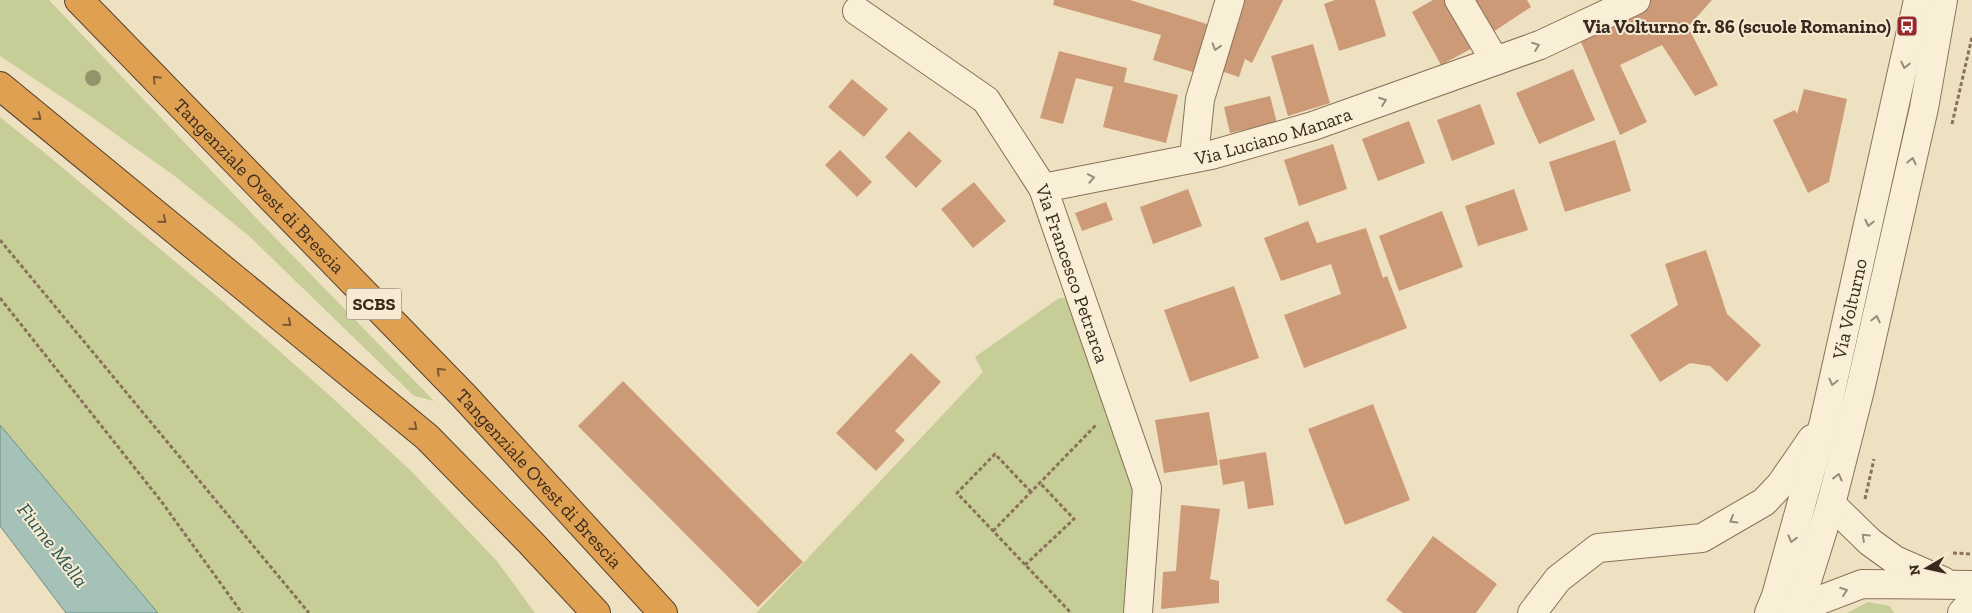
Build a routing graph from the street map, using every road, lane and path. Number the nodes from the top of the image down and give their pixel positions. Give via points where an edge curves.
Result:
1 (79, 0) edge
2 (1230, 0) edge
3 (1459, 0) edge
4 (1636, 0) edge
5 (1918, 0) edge
6 (1943, 0) edge
7 (857, 11) dead end
8 (1972, 37) edge
9 (1495, 61) junction
10 (0, 86) edge
11 (1950, 133) dead end
12 (1194, 157) junction
13 (1044, 188) junction
14 (0, 240) edge
15 (0, 298) edge
16 (1824, 422) junction
17 (1097, 424) dead end
18 (1876, 449) dead end
19 (1040, 483) junction
20 (1031, 492) junction
21 (1831, 504) junction
22 (1863, 507) dead end
23 (993, 531) junction
24 (530, 542) junction
25 (1026, 565) junction
26 (1966, 591) edge
27 (1798, 610) edge
28 (242, 613) edge
29 (309, 613) edge
30 (574, 613) edge
31 (596, 613) edge
32 (663, 613) edge
33 (1071, 613) edge
34 (1138, 613) edge
35 (1532, 613) edge
36 (1769, 613) edge
37 (1962, 613) edge

32 -> 1 highway, Tangenziale Ovest di Brescia / SCBS via 464,396
2 -> 12 street via 1200,99
3 - 9 street
9 -> 4 street, Via Luciano Manara via 1540,45
5 -> 16 street, Via Volturno
21 -> 6 street, Via Volturno via 1922,118
7 - 13 street, Via Francesco Petrarca via 986,100
8 - 11 path
12 -> 9 street, Via Luciano Manara via 1314,126
10 -> 24 highway via 427,437
13 -> 12 street, Via Luciano Manara
13 - 34 street, Via Francesco Petrarca via 1147,488
14 - 29 path
15 - 28 path via 161,501
16 -> 35 street via 1781,484 1764,502 1702,538 1598,548 1558,579
16 -> 36 street, Via Volturno
17 - 19 path
18 - 22 path
19 - 20 path
19 - 25 path via 1074,519
20 - 23 path
20 - 23 path via 994,454 957,493
26 -> 21 street via 1895,560 1870,542
21 - 27 street, Via Volturno
23 - 25 path
24 - 30 highway
24 - 31 highway
25 - 33 path
27 -> 26 street via 1862,584
26 - 37 street

